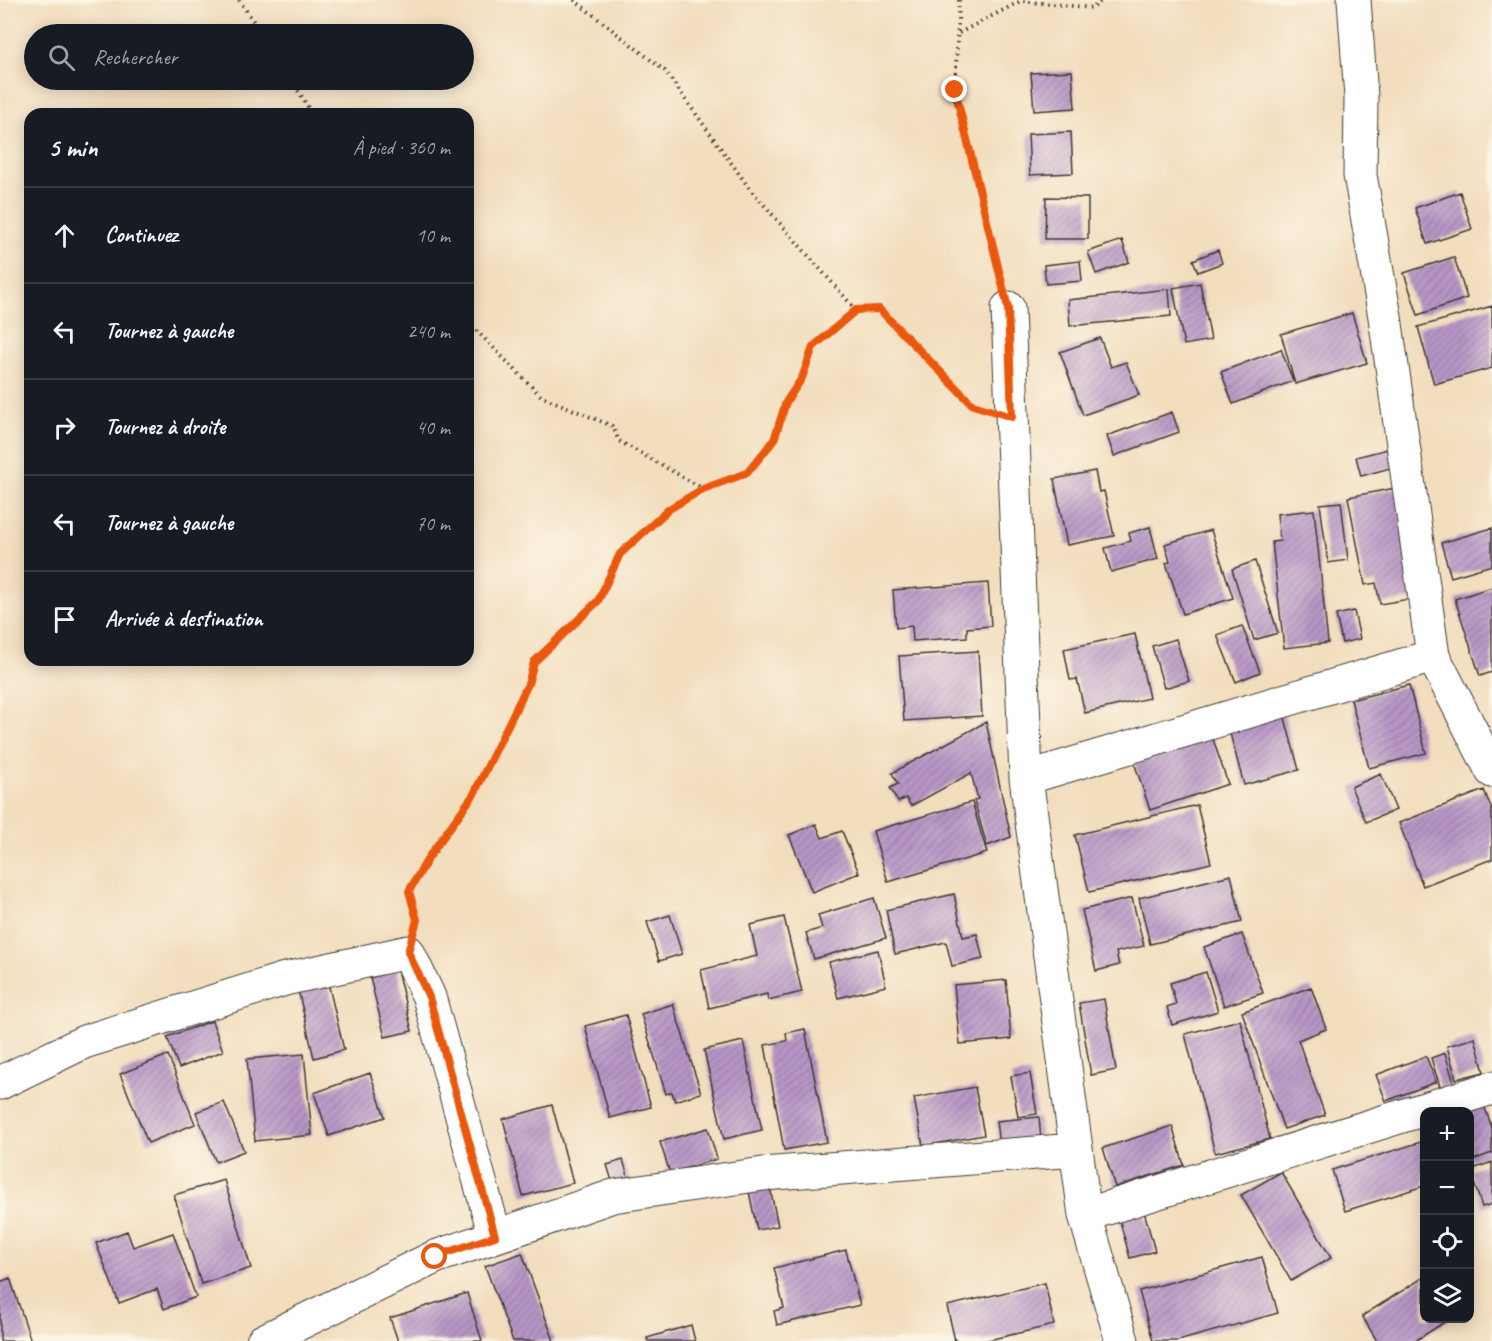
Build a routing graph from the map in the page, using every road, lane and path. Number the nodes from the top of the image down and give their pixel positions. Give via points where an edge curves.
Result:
1 (239, 0) edge
2 (574, 0) edge
3 (959, 0) edge
4 (1102, 0) edge
5 (1353, 0) edge
6 (255, 24) edge
7 (958, 33) junction
8 (298, 90) edge
9 (308, 108) edge
10 (1008, 308) joint
11 (856, 310) junction
12 (474, 328) edge
13 (1012, 417) junction
14 (703, 489) junction
15 (1433, 656) junction
16 (1492, 771) edge
17 (1026, 778) junction
18 (408, 952) junction
19 (0, 1083) edge
20 (1492, 1088) edge
21 (1075, 1150) junction
22 (1085, 1215) junction
23 (495, 1236) junction
24 (263, 1341) edge
25 (1122, 1341) edge

1 - 6 path
2 - 11 path via 665,72 750,189
3 - 7 path
4 - 7 path via 1093,8 1022,1
5 - 15 street via 1361,97 1360,176 1385,317
7 - 10 path via 955,90
8 - 9 path
10 - 13 street
11 - 13 path via 879,309 973,405
11 - 14 path via 813,347 802,378 786,402 774,440 747,473
12 - 14 path via 541,396 612,426 619,441
13 - 17 street
14 - 18 path via 669,509 620,554 598,601 534,662 528,684 474,794 409,891 417,920
15 - 16 street
15 - 17 street
17 - 21 street
18 - 19 street via 285,979 84,1042
18 - 23 street via 429,997
20 - 22 street
21 - 22 street
21 - 23 street via 764,1174 613,1196
22 - 25 street
23 - 24 street via 435,1257

